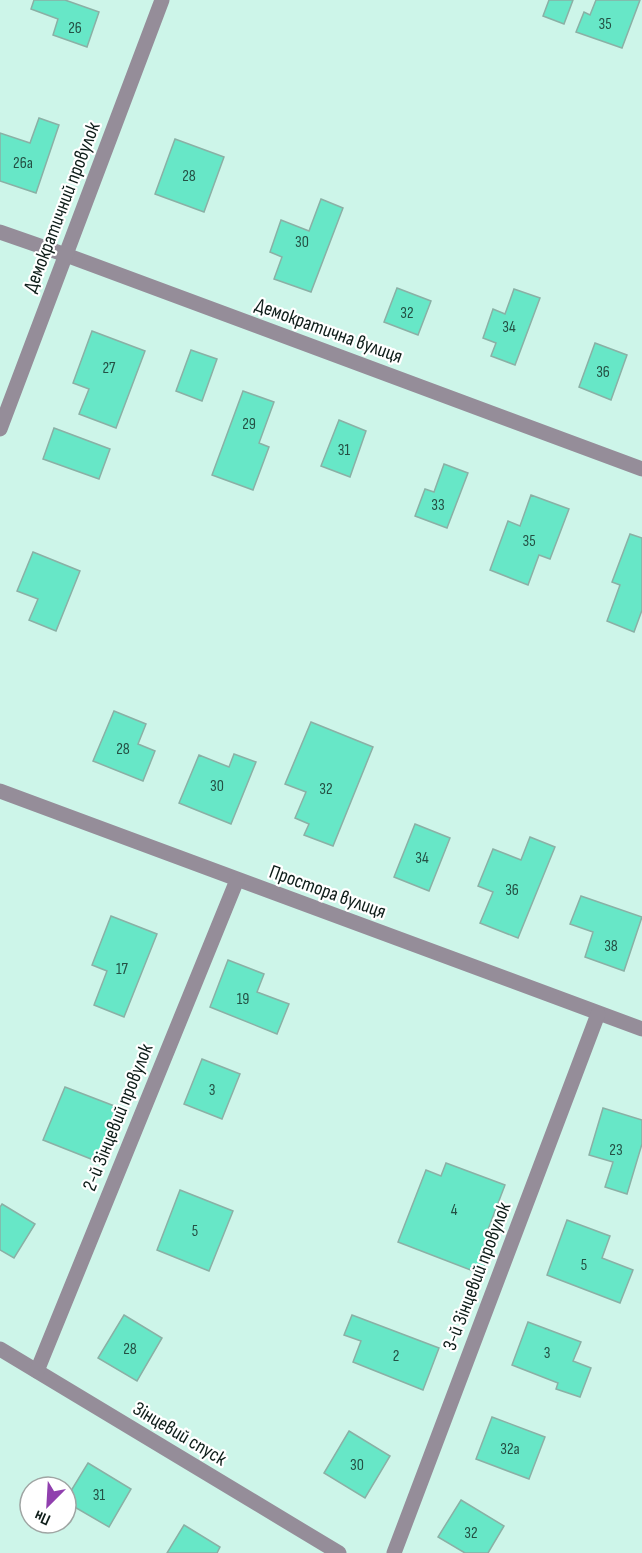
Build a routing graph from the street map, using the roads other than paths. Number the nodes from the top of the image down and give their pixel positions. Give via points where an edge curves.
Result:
1 (162, 0) edge
2 (0, 232) edge
3 (66, 255) junction
4 (0, 429) edge
5 (642, 469) edge
6 (0, 791) edge
7 (237, 880) junction
8 (598, 1014) junction
9 (642, 1029) edge
10 (0, 1349) edge
11 (37, 1371) junction
12 (339, 1553) edge
13 (394, 1553) edge

1 - 3 street, Демократичний провулок
2 - 3 street, Демократична вулиця
3 - 4 street, Демократичний провулок
3 - 5 street, Демократична вулиця
6 - 7 street, Простора вулиця
7 - 8 street, Простора вулиця
7 - 11 street, 2-й Зінцевий провулок
8 - 9 street, Простора вулиця
8 - 13 street, 3-й Зінцевий провулок
10 - 11 street, Зінцевий спуск
11 - 12 street, Зінцевий спуск

